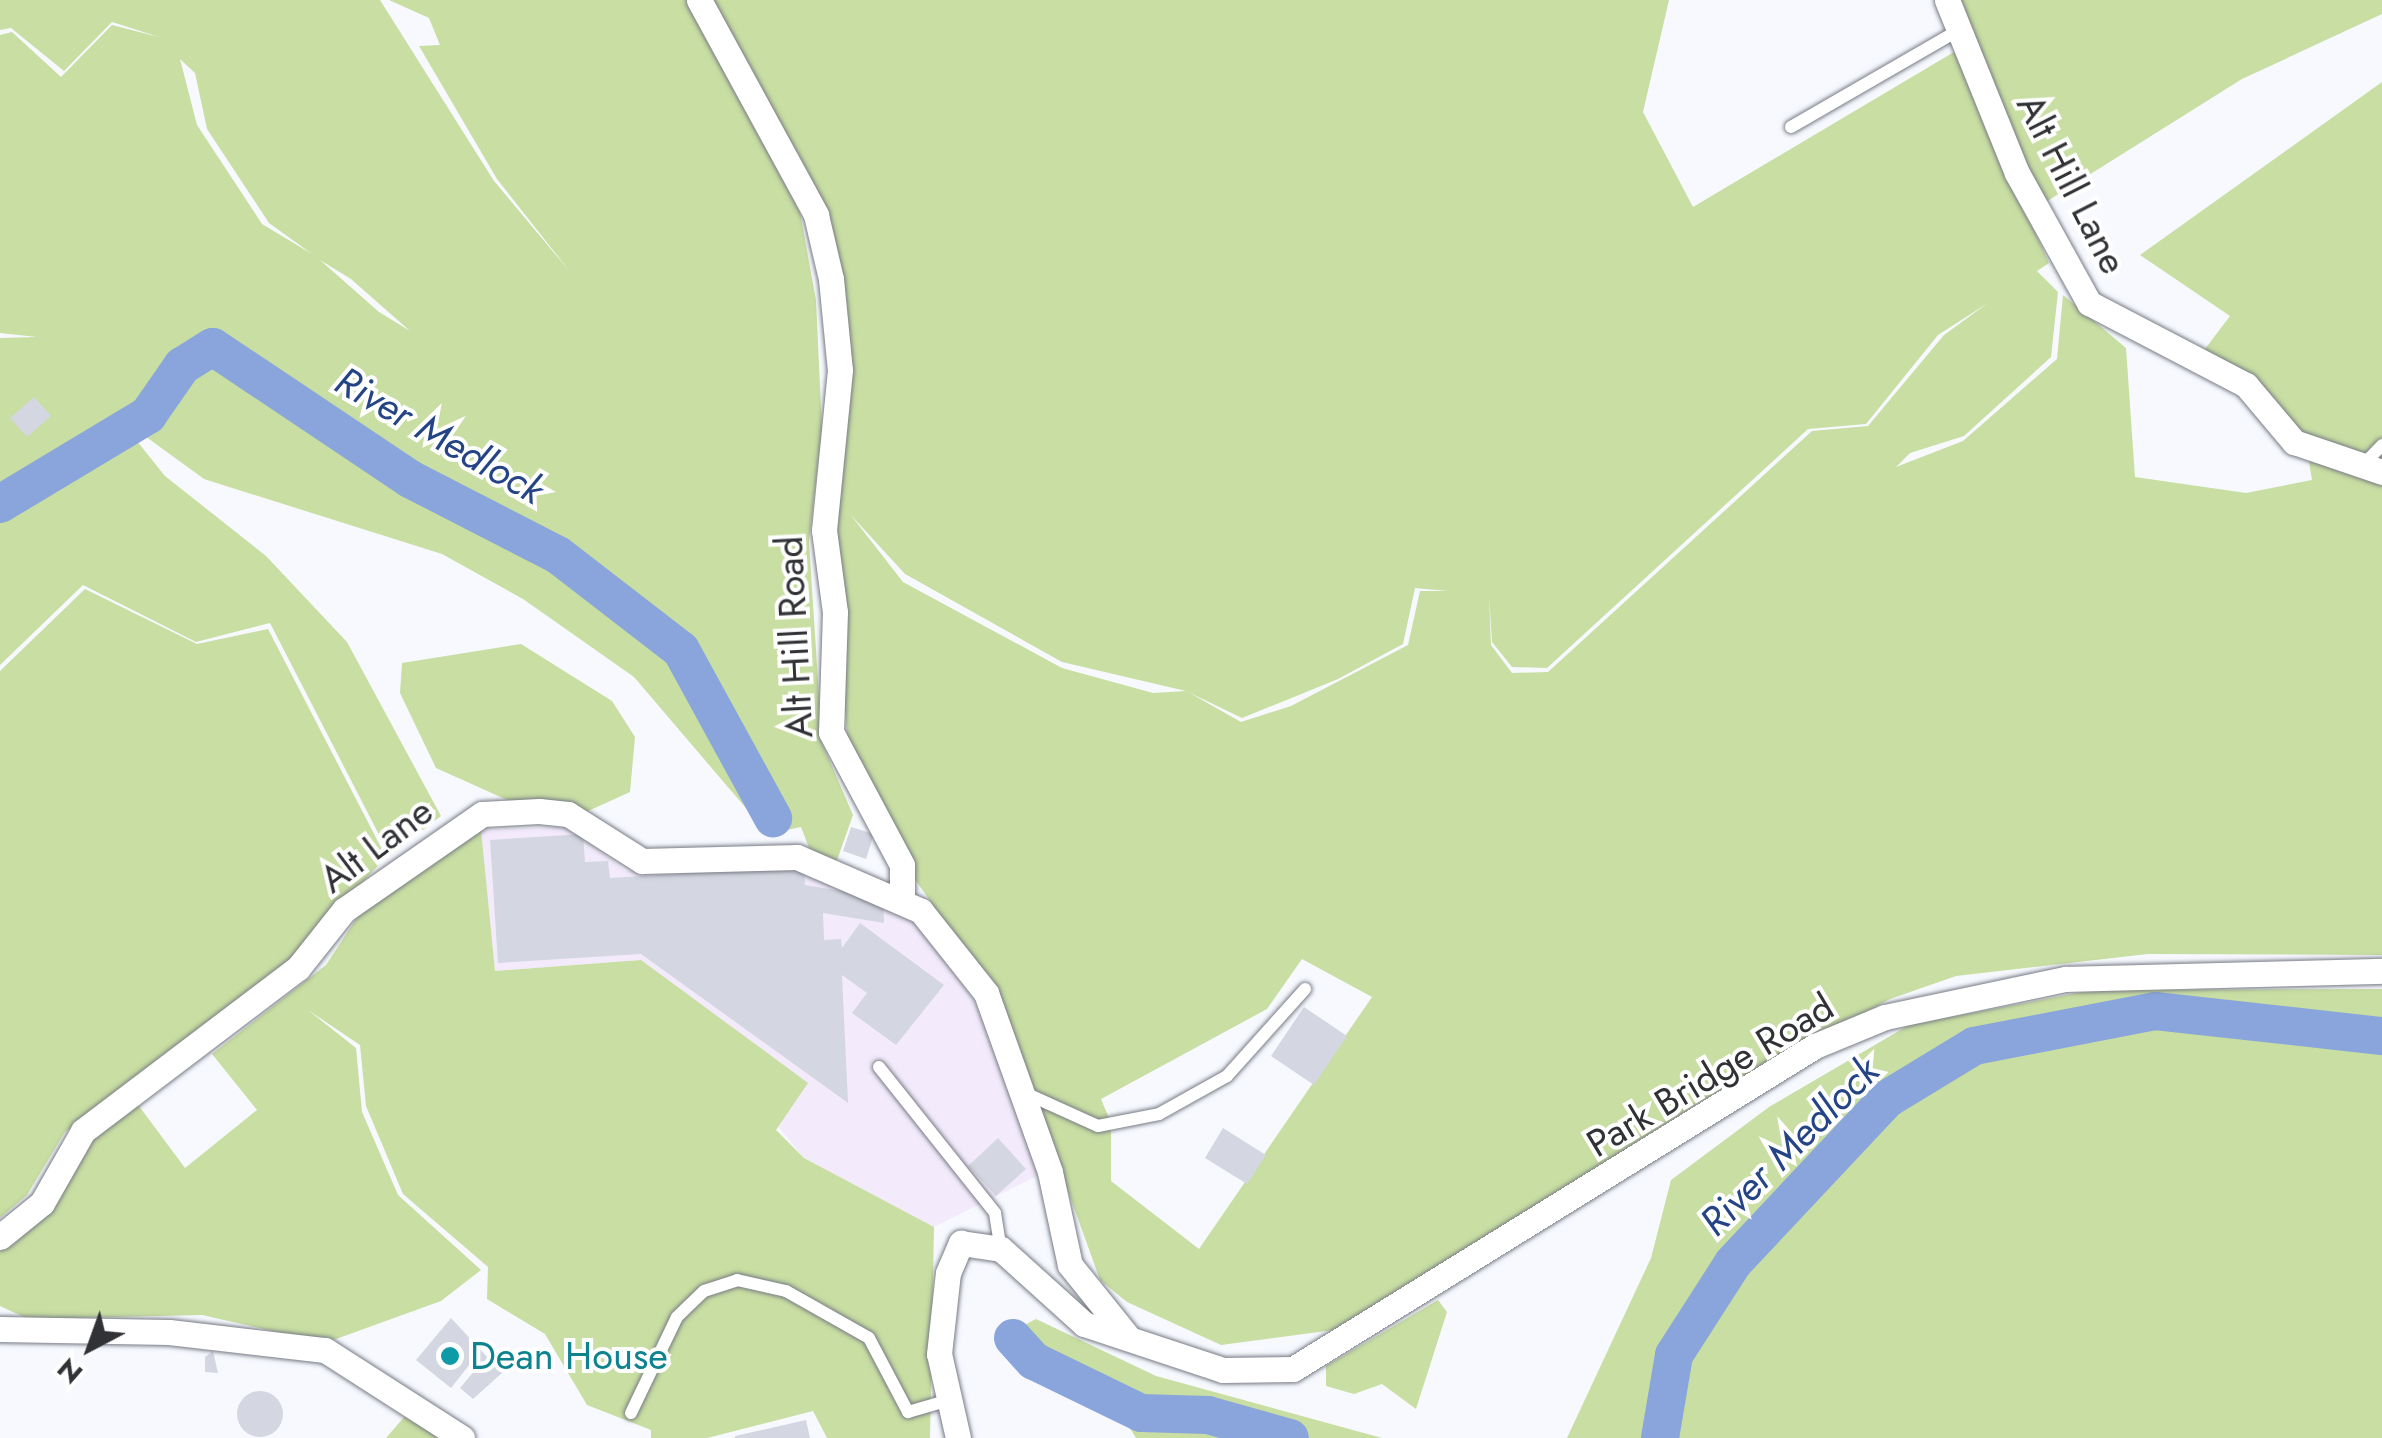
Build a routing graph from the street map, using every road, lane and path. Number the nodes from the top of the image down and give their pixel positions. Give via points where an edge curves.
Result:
1 (699, 0) edge
2 (1946, 0) edge
3 (1959, 30) junction
4 (1792, 127) dead end
5 (2382, 445) edge
6 (2370, 471) edge
7 (902, 896) junction
8 (2382, 971) edge
9 (1305, 989) dead end
10 (879, 1067) dead end
11 (1012, 1086) junction
12 (0, 1236) edge
13 (1001, 1249) junction
14 (0, 1329) edge
15 (1128, 1336) junction
16 (949, 1400) junction
17 (630, 1413) dead end
18 (462, 1438) edge
19 (958, 1438) edge

1 - 7 street, Alt Hill Road via 816,216 831,279 840,370 824,530 835,612 831,732 902,865
2 - 3 street, Alt Hill Lane
3 - 4 lane
3 - 6 street, Alt Hill Lane via 2017,173 2089,303 2225,371 2294,442
5 - 6 lane
7 - 11 street via 974,970
7 - 12 street, Alt Lane via 797,857 642,860 568,814 482,814 344,910 298,968 83,1131 42,1203
8 - 15 street, Park Bridge Road via 2066,979 1885,1017 1815,1046 1293,1368 1224,1370
9 - 11 lane via 1226,1076 1159,1114 1098,1126
10 - 13 lane via 996,1213
11 - 15 street via 1050,1172 1070,1266
13 - 15 street, Park Bridge Road via 1071,1316
13 - 16 street via 962,1244 948,1273 939,1354
14 - 18 street via 170,1332 325,1350
16 - 17 lane via 908,1412 869,1338 786,1291 737,1280 704,1291 677,1316
16 - 19 street

